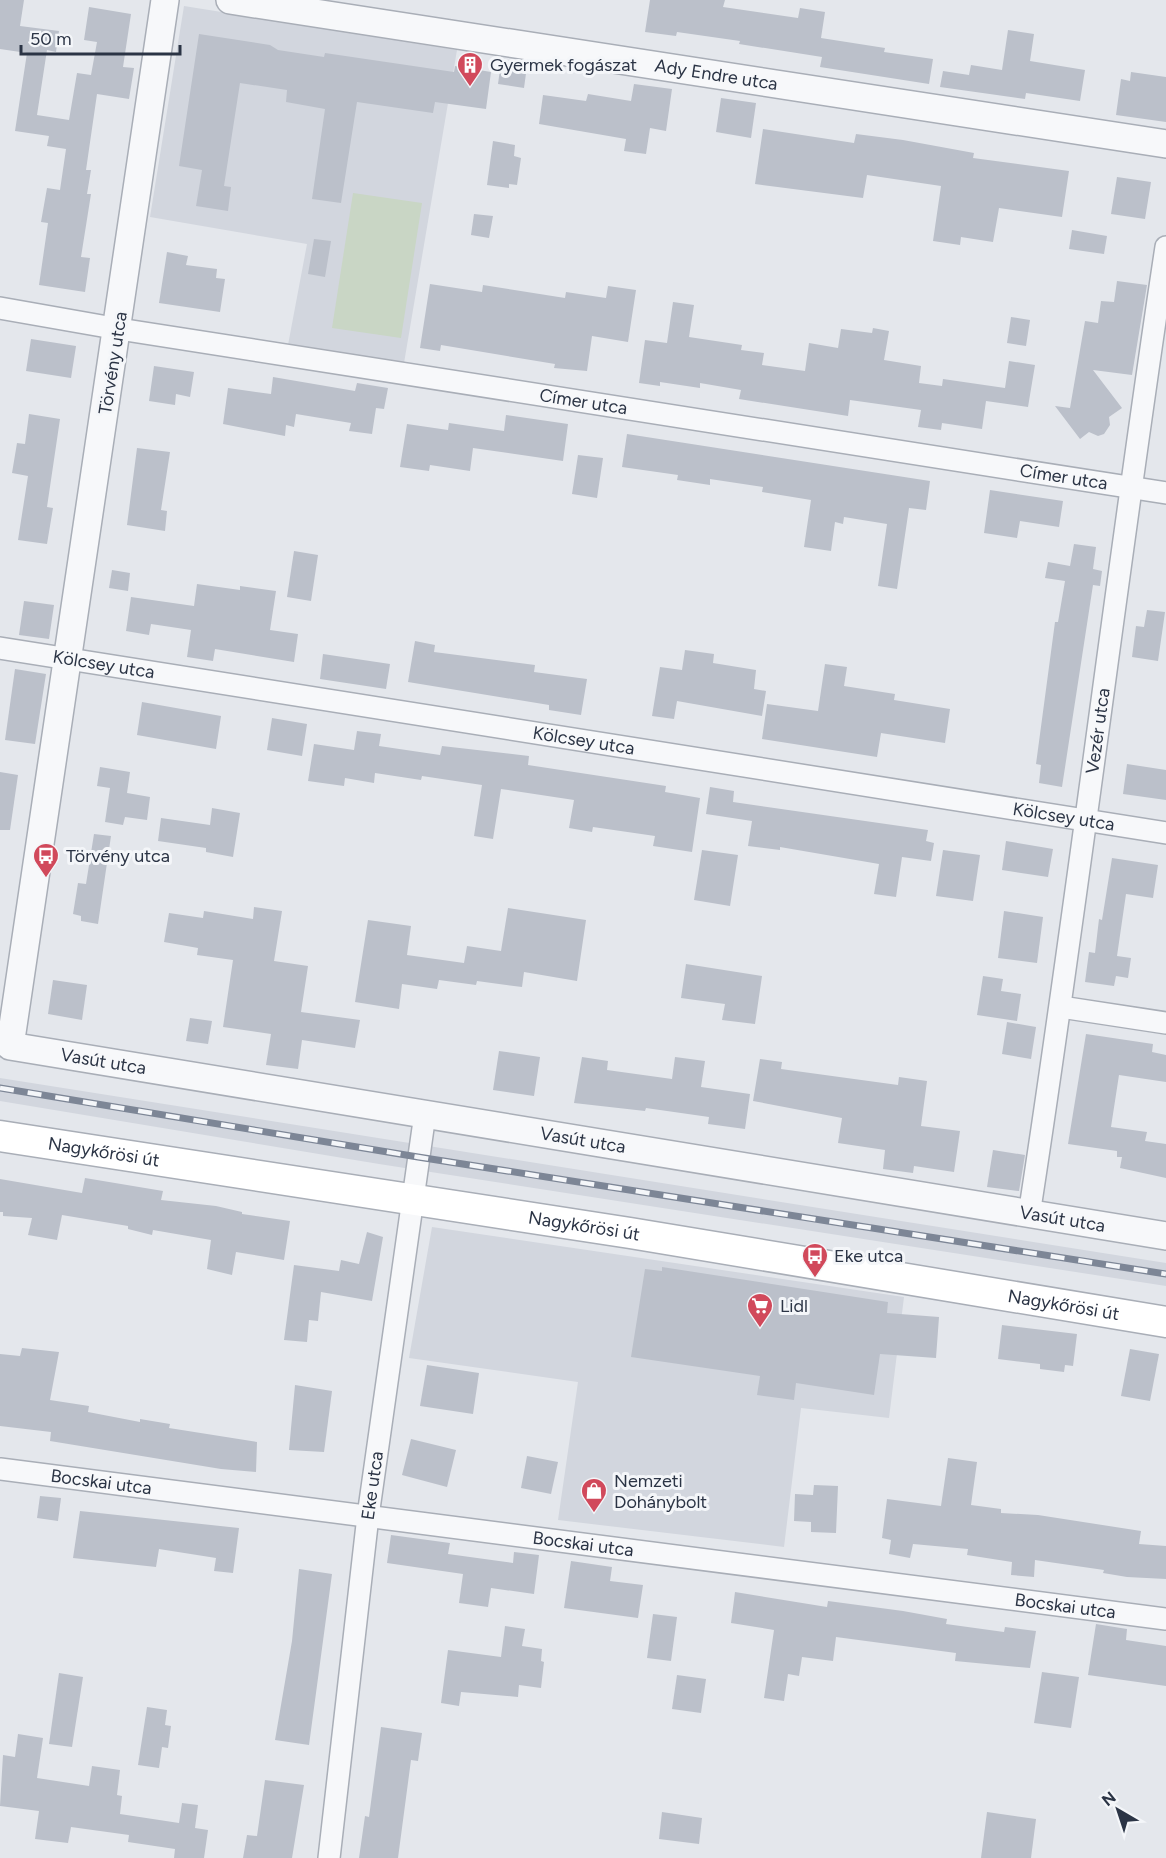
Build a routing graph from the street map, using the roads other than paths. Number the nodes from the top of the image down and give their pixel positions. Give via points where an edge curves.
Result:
1 (165, 0) edge
2 (230, 0) edge
3 (1166, 144) edge
4 (1166, 247) edge
5 (0, 308) edge
6 (118, 329) junction
7 (1129, 487) junction
8 (1166, 493) edge
9 (0, 648) edge
10 (66, 659) junction
11 (1087, 820) junction
12 (1166, 833) edge
13 (1061, 1007) junction
14 (1166, 1023) edge
15 (5, 1045) edge
16 (425, 1114) junction
17 (0, 1136) edge
18 (412, 1199) junction
19 (1029, 1215) junction
20 (1166, 1236) edge
21 (1166, 1322) edge
22 (0, 1469) edge
23 (368, 1516) junction
24 (1166, 1619) edge
25 (329, 1858) edge

1 - 6 street, Törvény utca
2 - 3 street, Ady Endre utca
4 - 7 street, Vezér utca
5 - 6 street, Címer utca
6 - 7 street, Címer utca
6 - 10 street, Törvény utca
7 - 8 street, Címer utca
7 - 11 street, Vezér utca
9 - 10 street, Kölcsey utca
10 - 11 street, Kölcsey utca
10 - 15 street, Törvény utca
11 - 12 street, Kölcsey utca
11 - 13 street, Vezér utca
13 - 14 street
13 - 19 street, Vezér utca
15 - 16 street, Vasút utca
16 - 18 street, Eke utca
16 - 19 street, Vasút utca
17 - 18 main road, Nagykőrösi út
18 - 21 main road, Nagykőrösi út
18 - 23 street, Eke utca
19 - 20 street, Vasút utca
22 - 23 street, Bocskai utca
23 - 24 street, Bocskai utca
23 - 25 street, Eke utca

